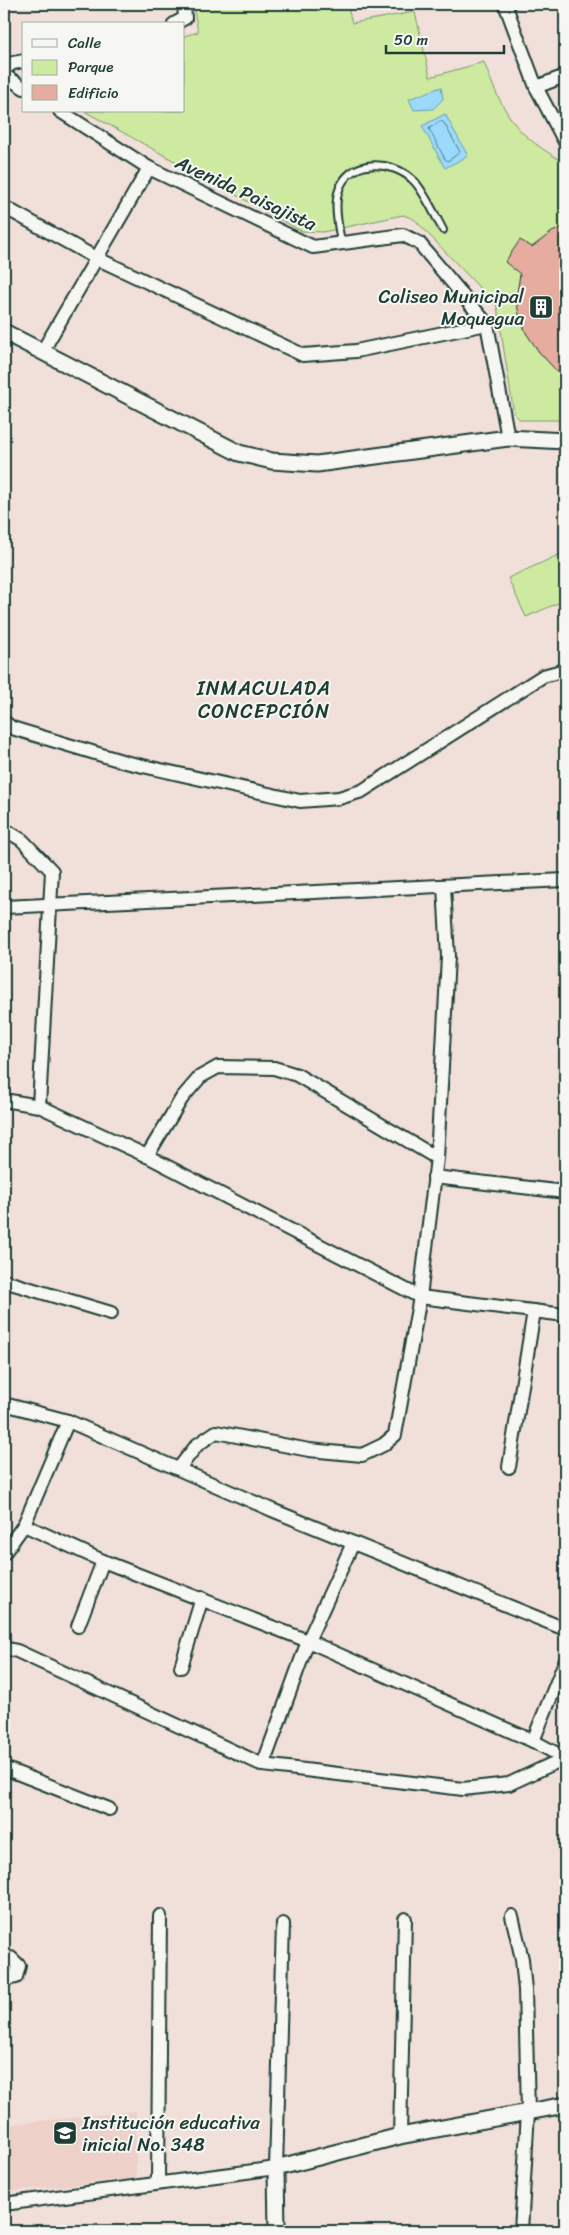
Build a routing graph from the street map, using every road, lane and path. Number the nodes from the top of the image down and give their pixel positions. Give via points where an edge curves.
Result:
1 (184, 4) edge
2 (505, 4) edge
3 (179, 21) edge
4 (22, 61) edge
5 (4, 69) edge
6 (4, 76) edge
7 (565, 76) edge
8 (22, 87) edge
9 (536, 87) junction
10 (62, 112) edge
11 (565, 142) edge
12 (149, 168) junction
13 (4, 207) edge
14 (443, 230) dead end
15 (341, 243) junction
16 (96, 258) junction
17 (487, 324) junction
18 (4, 332) edge
19 (42, 352) junction
20 (508, 438) junction
21 (565, 441) edge
22 (565, 670) edge
23 (4, 722) edge
24 (4, 829) edge
25 (565, 880) edge
26 (444, 886) junction
27 (51, 905) junction
28 (4, 907) edge
29 (4, 1100) edge
30 (39, 1106) junction
31 (147, 1156) junction
32 (437, 1158) junction
33 (434, 1177) junction
34 (565, 1192) edge
35 (4, 1282) edge
36 (420, 1297) junction
37 (534, 1311) junction
38 (111, 1313) dead end
39 (565, 1315) edge
40 (4, 1404) edge
41 (68, 1421) junction
42 (509, 1467) dead end
43 (179, 1468) junction
44 (24, 1525) junction
45 (353, 1543) junction
46 (4, 1553) edge
47 (104, 1561) junction
48 (202, 1598) junction
49 (78, 1626) dead end
50 (565, 1629) edge
51 (308, 1641) junction
52 (4, 1648) edge
53 (565, 1662) edge
54 (181, 1668) dead end
55 (532, 1741) junction
56 (565, 1758) edge
57 (263, 1765) junction
58 (4, 1768) edge
59 (110, 1809) dead end
60 (160, 1916) dead end
61 (512, 1916) dead end
62 (405, 1919) dead end
63 (284, 1924) dead end
64 (4, 1958) edge
65 (4, 1980) edge
66 (565, 2105) edge
67 (528, 2111) junction
68 (400, 2136) junction
69 (276, 2168) junction
70 (158, 2183) junction
71 (4, 2204) edge
72 (277, 2231) edge
73 (521, 2231) edge

1 - 3 street
2 - 9 street
4 - 5 street
6 - 8 street
7 - 9 street
9 - 11 street
10 - 12 street, Avenida Paisajista
12 - 15 street, Avenida Paisajista via 313,247
12 - 16 street
13 - 16 street
14 - 15 lane via 414,181 394,167 374,164 347,177 338,193
15 - 17 street, Avenida Paisajista via 403,235 419,242
16 - 17 street via 303,355 356,351
16 - 19 street
17 - 20 street, Avenida Paisajista
18 - 19 street
19 - 20 street via 239,453 272,461 317,464
20 - 21 street
22 - 23 street via 543,676 362,791 339,798 300,801 126,762 12,728
24 - 27 street via 22,840 52,871
25 - 26 street
26 - 27 street
26 - 32 street via 448,957
27 - 28 street
27 - 30 street
29 - 30 street
30 - 31 street
31 - 32 street via 182,1098 200,1077 218,1067 274,1068 298,1075
31 - 36 street
32 - 33 street
33 - 34 street
33 - 36 street
35 - 38 street
36 - 37 street
36 - 43 street via 395,1435 383,1444 362,1455 309,1450 216,1432 197,1445
37 - 39 street
37 - 42 street
40 - 41 street
41 - 43 street
41 - 44 street
43 - 45 street
44 - 46 street
44 - 47 street
45 - 50 street
45 - 51 street
47 - 48 street
47 - 49 street
48 - 51 street
48 - 54 street
51 - 55 street
51 - 57 street
52 - 57 street via 17,1651
53 - 55 street
55 - 56 street
56 - 57 street via 509,1784 463,1789
58 - 59 street
60 - 70 street
61 - 67 street via 525,1990
62 - 68 street
63 - 69 street
64 - 65 street via 11,1958 19,1966 16,1977
66 - 67 street
67 - 68 street
67 - 73 street
68 - 69 street
69 - 70 street
69 - 72 street
70 - 71 street

